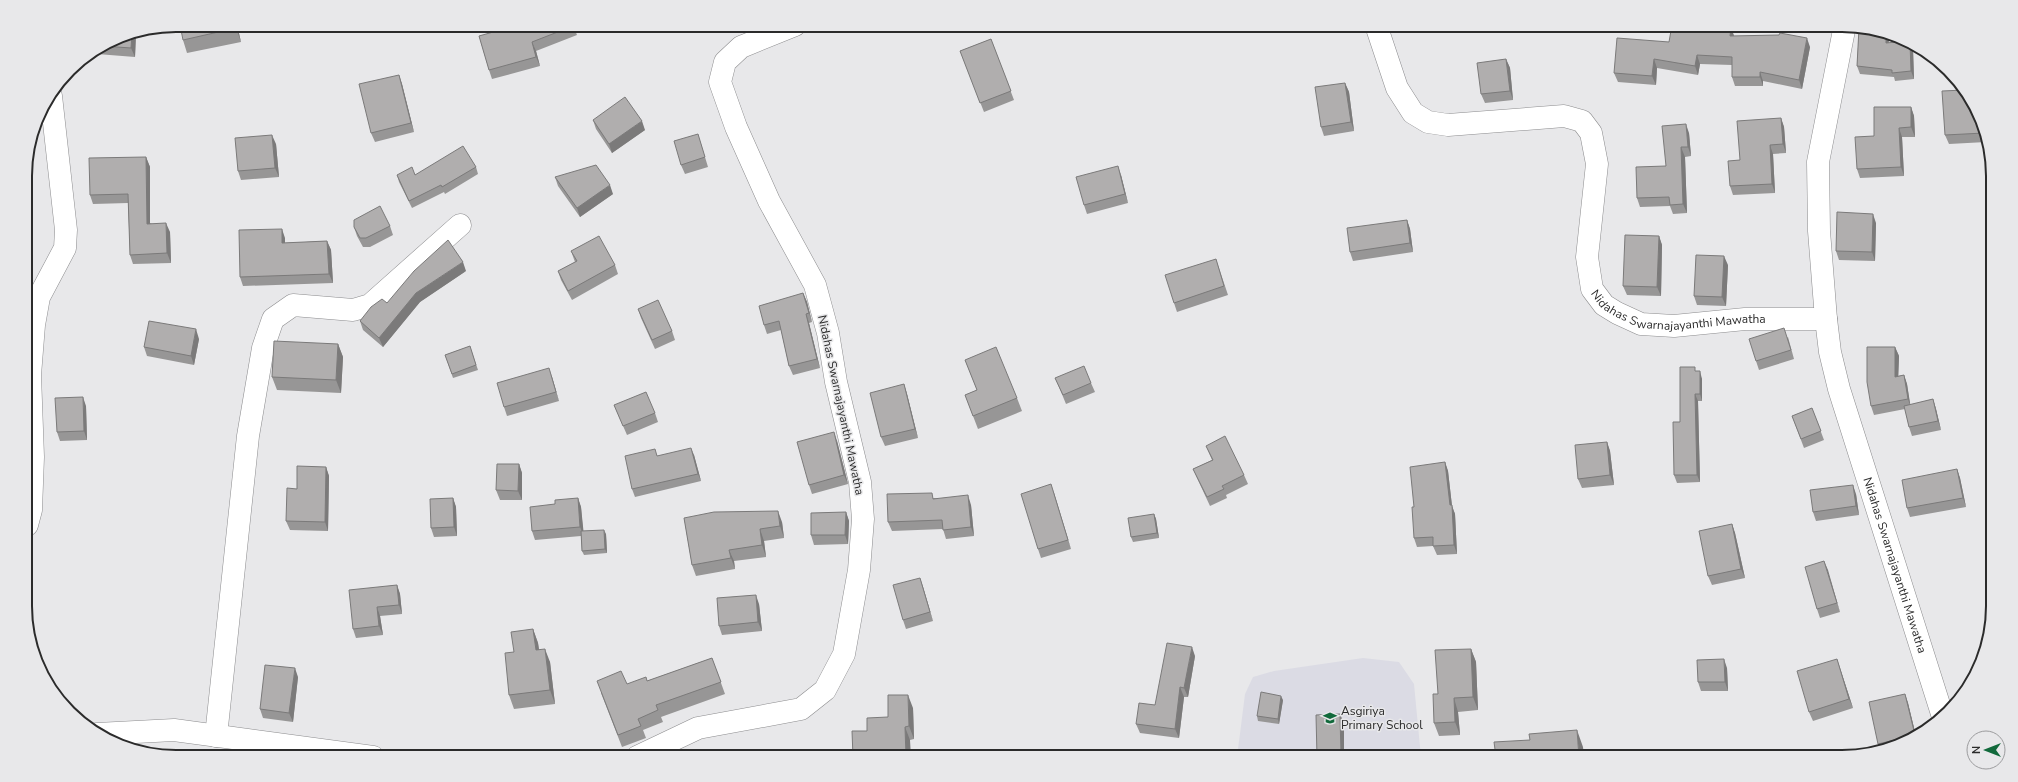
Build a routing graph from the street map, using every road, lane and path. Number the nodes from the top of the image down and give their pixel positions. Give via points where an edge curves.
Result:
1 (778, 32) edge
2 (1378, 32) edge
3 (1844, 32) edge
4 (52, 103) edge
5 (460, 225) dead end
6 (1826, 319) junction
7 (32, 350) edge
8 (32, 430) edge
9 (32, 484) edge
10 (1941, 711) edge
11 (109, 733) edge
12 (216, 736) junction
13 (321, 750) edge
14 (652, 750) edge

1 - 14 street, Nidahas Swarnajayanthi Mawatha via 741,47 725,62 720,82 736,127 769,201 815,285 828,333 836,382 860,482 863,519 858,570 844,654 825,690 801,709 698,728
2 - 6 street, Nidahas Swarnajayanthi Mawatha via 1397,88 1413,113 1428,122 1448,126 1564,116 1582,121 1591,133 1597,164 1587,257 1592,289 1604,305 1641,324 1674,326 1745,319
3 - 6 street, Nidahas Swarnajayanthi Mawatha via 1818,162 1819,231
4 - 7 street via 66,230 65,248 39,297
5 - 12 street via 370,305 353,310 292,305 273,319 263,348 248,436
6 - 10 street, Nidahas Swarnajayanthi Mawatha via 1830,352 1839,388
8 - 9 street
11 - 12 street via 174,730
12 - 13 street

